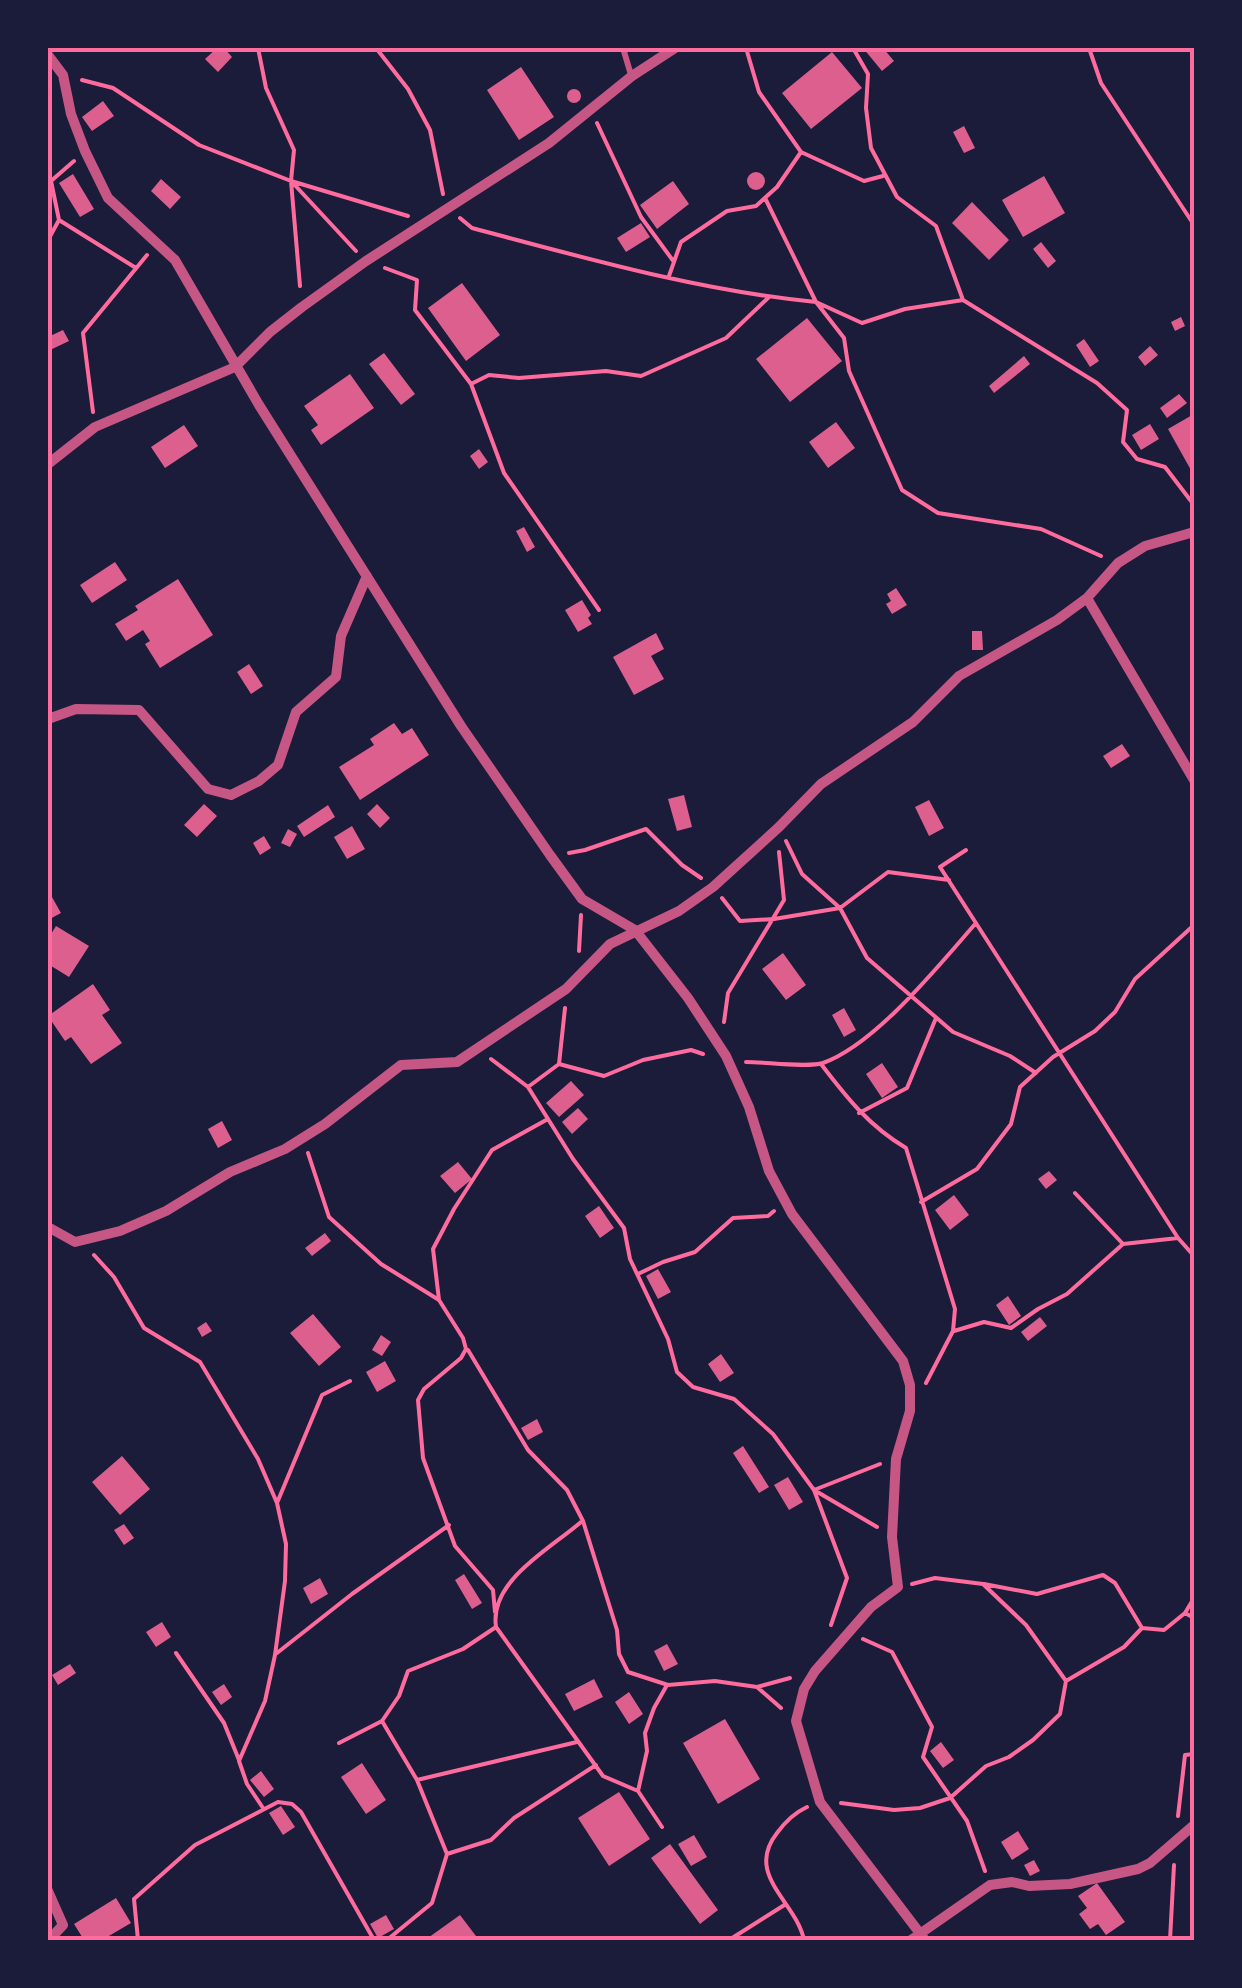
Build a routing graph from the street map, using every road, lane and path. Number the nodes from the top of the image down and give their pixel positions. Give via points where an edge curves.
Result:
1 (258, 48) edge
2 (376, 48) edge
3 (623, 48) edge
4 (675, 48) edge
5 (746, 48) edge
6 (853, 48) edge
7 (1090, 48) edge
8 (48, 55) edge
9 (64, 75) junction
10 (632, 76) junction
11 (590, 110) junction
12 (84, 151) junction
13 (801, 152) junction
14 (885, 175) junction
15 (291, 181) junction
16 (765, 198) junction
17 (449, 208) junction
18 (58, 220) junction
19 (427, 221) junction
20 (1194, 226) edge
21 (48, 240) edge
22 (156, 243) junction
23 (674, 262) junction
24 (136, 268) junction
25 (669, 276) junction
26 (769, 297) junction
27 (962, 300) junction
28 (816, 302) junction
29 (302, 307) junction
30 (415, 310) dead end
31 (236, 367) junction
32 (471, 384) junction
33 (95, 427) junction
34 (48, 464) edge
35 (1194, 505) edge
36 (1194, 532) edge
37 (1118, 563) junction
38 (367, 576) junction
39 (1087, 598) junction
40 (599, 610) dead end
41 (48, 719) edge
42 (1194, 780) edge
43 (779, 828) junction
44 (966, 850) dead end
45 (976, 923) junction
46 (1194, 925) edge
47 (635, 930) junction
48 (912, 995) junction
49 (936, 1018) junction
50 (720, 1048) junction
51 (474, 1050) junction
52 (1060, 1053) junction
53 (728, 1062) junction
54 (559, 1064) dead end
55 (822, 1064) junction
56 (1036, 1073) junction
57 (859, 1113) junction
58 (548, 1119) junction
59 (302, 1140) junction
60 (1075, 1193) dead end
61 (786, 1202) junction
62 (921, 1202) junction
63 (48, 1227) edge
64 (1178, 1238) junction
65 (75, 1242) junction
66 (1123, 1244) junction
67 (1194, 1256) edge
68 (638, 1274) junction
69 (438, 1300) junction
70 (953, 1331) junction
71 (466, 1349) junction
72 (350, 1381) dead end
73 (910, 1411) junction
74 (896, 1459) junction
75 (814, 1490) junction
76 (277, 1503) junction
77 (582, 1521) junction
78 (449, 1525) junction
79 (892, 1536) junction
80 (983, 1584) junction
81 (898, 1587) junction
82 (1194, 1598) edge
83 (495, 1612) junction
84 (1184, 1613) junction
85 (1194, 1618) edge
86 (496, 1627) junction
87 (1142, 1628) junction
88 (847, 1631) junction
89 (827, 1634) dead end
90 (176, 1653) dead end
91 (275, 1654) junction
92 (815, 1671) junction
93 (1066, 1681) junction
94 (668, 1685) junction
95 (756, 1687) junction
96 (382, 1720) junction
97 (796, 1721) junction
98 (577, 1742) junction
99 (339, 1744) dead end
100 (239, 1761) junction
101 (596, 1765) junction
102 (417, 1780) junction
103 (638, 1792) junction
104 (950, 1798) junction
105 (263, 1808) junction
106 (1194, 1824) edge
107 (662, 1828) dead end
108 (447, 1854) junction
109 (990, 1885) junction
110 (48, 1891) edge
111 (786, 1904) dead end
112 (919, 1938) edge
113 (49, 1940) edge
114 (138, 1940) edge
115 (374, 1940) edge
116 (388, 1940) edge
117 (729, 1940) edge

1 - 15 path via 266,88 294,150
2 - 17 path via 430,130
3 - 10 lane
4 - 10 street
5 - 13 path via 758,92
6 - 14 path via 868,74 871,148
7 - 20 path via 1101,84
8 - 9 street
9 - 12 street
9 - 15 path via 113,88 199,145
10 - 11 street
11 - 17 street
11 - 23 path via 641,217
12 - 18 path via 52,181
12 - 22 street via 108,198
13 - 14 path via 864,181
13 - 16 path
14 - 27 path via 897,197 936,226
15 - 19 path
15 - 29 path
16 - 23 path via 727,211 681,242
16 - 28 path
17 - 19 street
17 - 25 path via 472,228
18 - 21 path
18 - 24 path
19 - 29 street
22 - 24 path
22 - 31 street via 176,260
23 - 25 path
24 - 33 path via 83,333
25 - 26 path
26 - 28 path
26 - 32 path via 726,338 641,376 489,375
27 - 28 path via 862,322
27 - 35 path via 1097,382 1127,410 1123,442 1136,459 1164,468
28 - 37 path via 844,338 849,370 902,490 938,513 1040,530
29 - 31 street
30 - 32 path
31 - 33 street
31 - 38 street
32 - 40 path via 504,473
33 - 34 street
36 - 37 street via 1145,546
37 - 39 street
38 - 41 street via 340,636 336,677 296,712 278,766 244,791 231,795 208,788 138,710 76,709
38 - 47 street via 460,726 582,898
39 - 42 street
39 - 43 street via 959,676 913,722 821,784
43 - 47 street via 713,887
43 - 48 path via 802,874 840,908 867,958
43 - 50 path via 784,900 728,994
44 - 45 path via 940,866
45 - 48 path
45 - 52 path
46 - 52 path via 1135,979 1115,1012
47 - 50 street
47 - 51 street via 610,944 566,990
48 - 49 path
48 - 55 path via 869,1035
49 - 56 path
49 - 57 path via 907,1088
50 - 53 street
51 - 58 path via 528,1087
51 - 59 street via 457,1062 401,1066
52 - 56 path
52 - 64 path
53 - 54 path via 691,1050 604,1076
53 - 55 path
53 - 61 street
55 - 57 path
56 - 62 path via 1020,1088 1011,1124 977,1169
57 - 62 path via 906,1148
58 - 68 path via 624,1228
58 - 69 path via 492,1150 454,1209 433,1249
59 - 65 street via 150,1218
59 - 69 path via 329,1217 380,1264
60 - 66 path
61 - 68 path via 768,1216 733,1218 695,1252
61 - 73 street via 903,1361
62 - 70 path via 950,1282
63 - 65 street
64 - 66 path
64 - 67 path
65 - 76 path via 114,1277 144,1328 200,1362
66 - 70 path via 1067,1294 1011,1328 984,1322
68 - 75 path via 677,1372 693,1388 734,1399 773,1434
69 - 71 path
70 - 73 path
71 - 77 path via 528,1450 568,1490
71 - 78 path via 418,1400 424,1458
72 - 76 path via 322,1395
73 - 74 street
74 - 75 path
74 - 79 street
75 - 79 path
75 - 89 path via 848,1578
76 - 91 path via 286,1544
77 - 83 path via 515,1576
77 - 94 path via 628,1672
78 - 83 path via 455,1546 493,1590
78 - 91 path
79 - 81 street
80 - 81 path via 936,1578
80 - 87 path via 1037,1594 1103,1575
80 - 93 path via 1026,1625
81 - 88 street
82 - 84 path
83 - 86 path
84 - 85 path
84 - 87 path via 1164,1630
86 - 96 path via 408,1671
86 - 98 path
87 - 93 path
88 - 92 street
88 - 104 path via 892,1652 932,1727 923,1757
90 - 100 path via 224,1723
91 - 100 path via 265,1702
92 - 95 path
92 - 97 street
93 - 104 path via 1060,1714
94 - 95 path via 715,1680
94 - 103 path via 645,1733
95 - 97 path
96 - 99 path
96 - 102 path
97 - 112 street via 820,1802
98 - 101 path
98 - 102 path
100 - 105 path
101 - 103 path via 602,1776
101 - 108 path via 490,1840
102 - 108 path
103 - 107 path
104 - 109 path via 967,1821
105 - 114 path via 195,1846 134,1900
105 - 115 path via 278,1802 301,1812
106 - 109 street via 1138,1869 1070,1884
108 - 116 path via 432,1903
109 - 112 street
110 - 113 street via 63,1924
111 - 117 path

